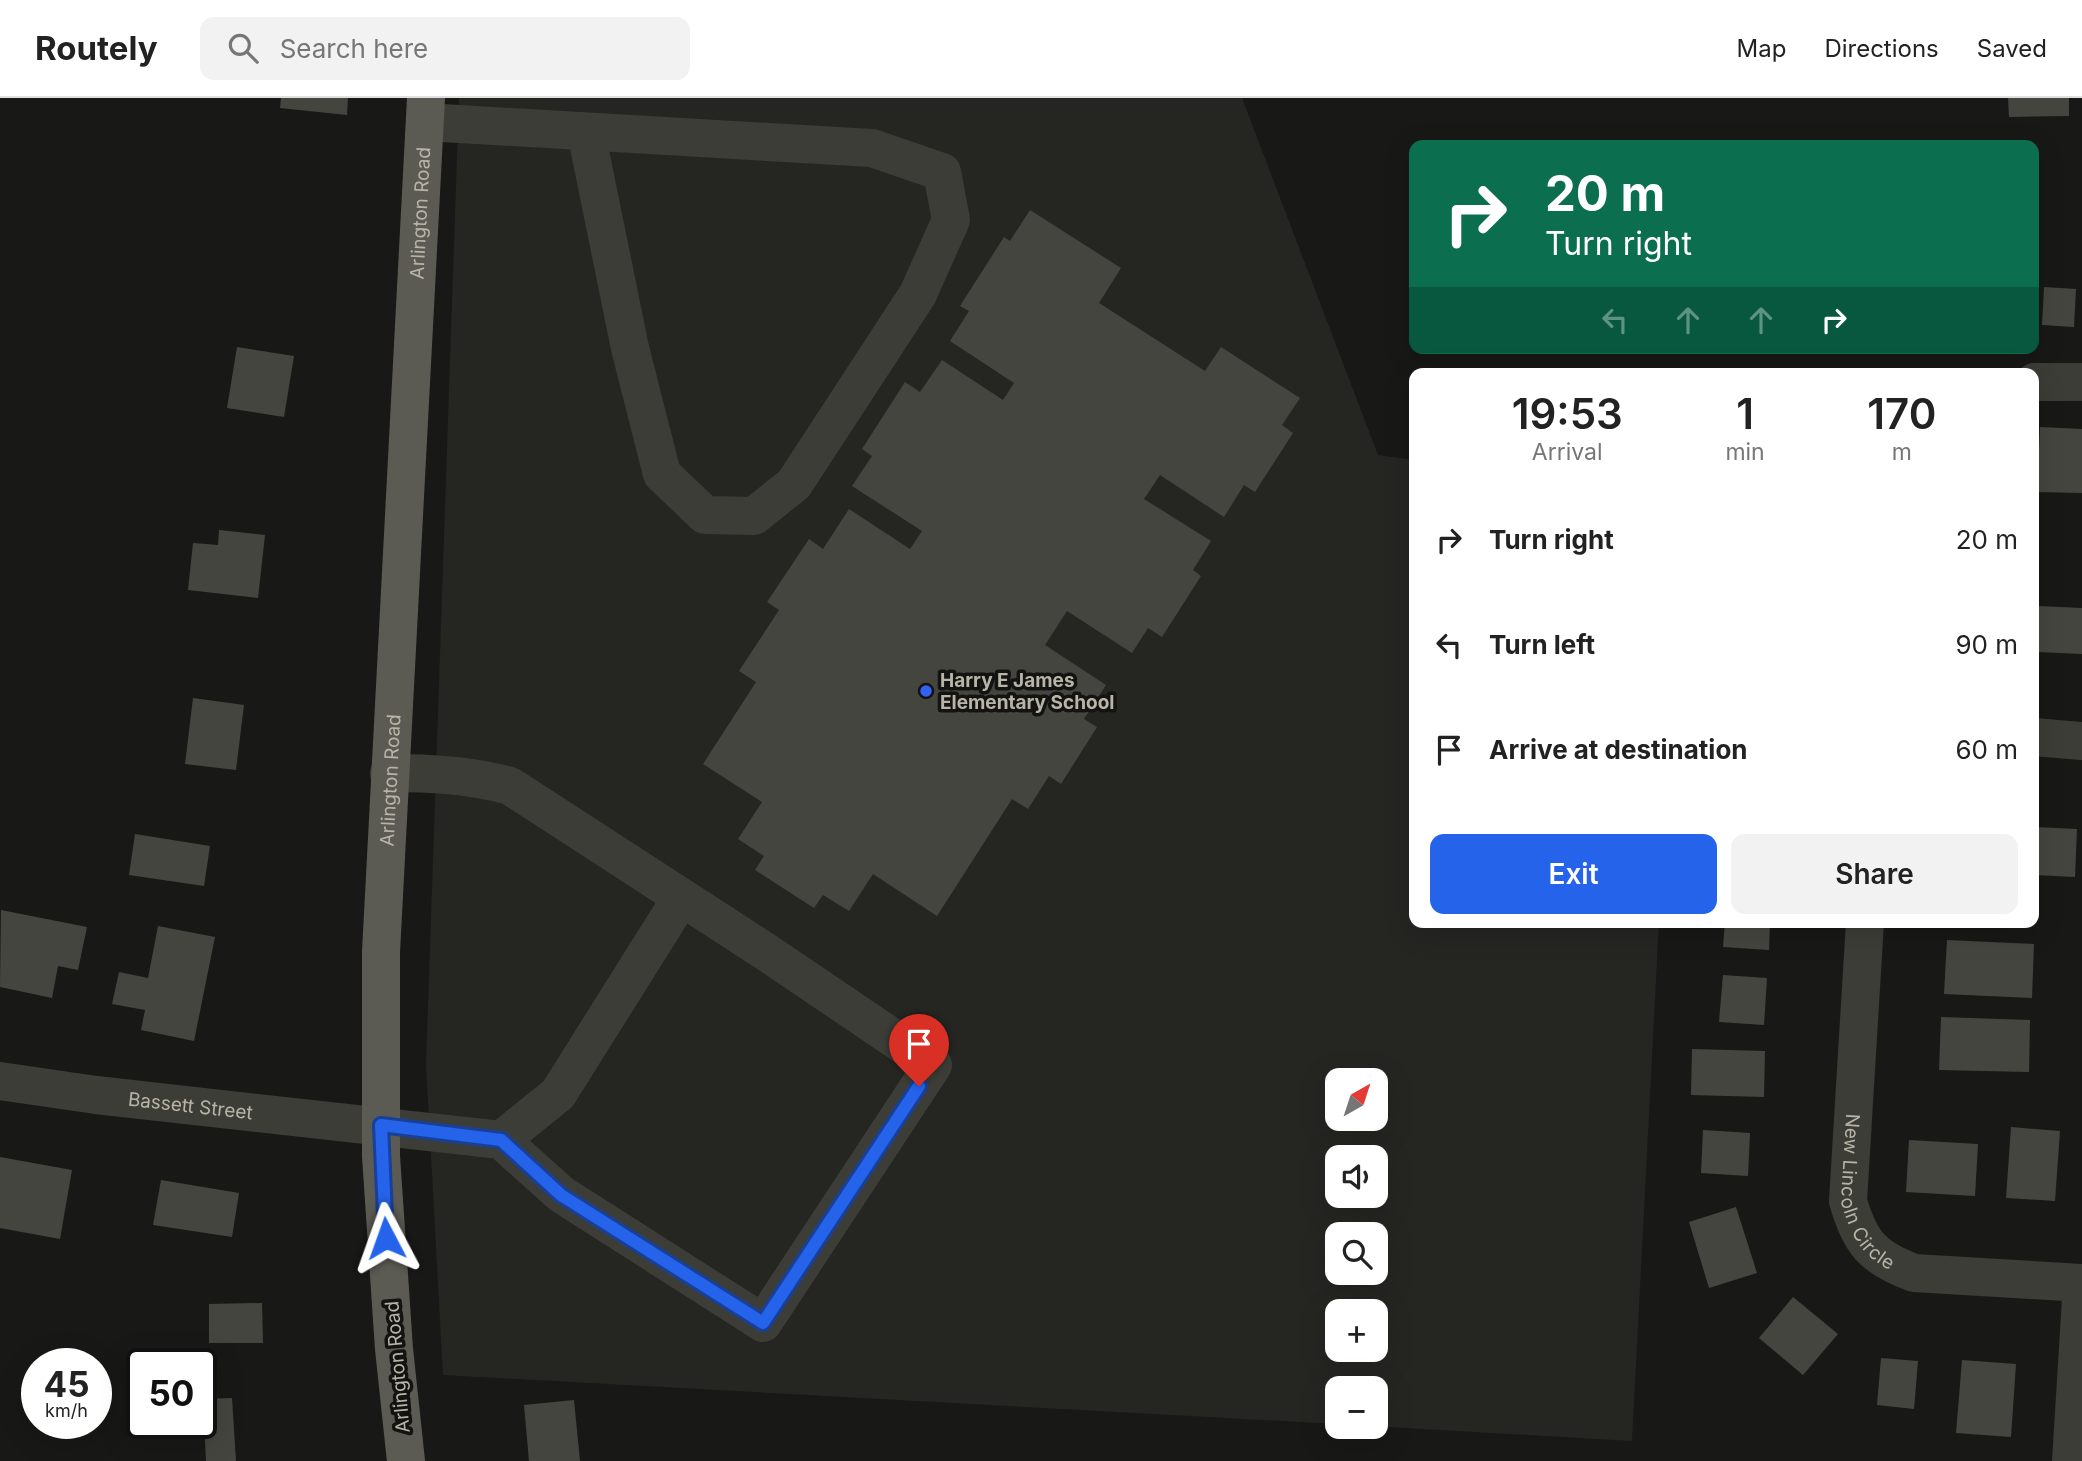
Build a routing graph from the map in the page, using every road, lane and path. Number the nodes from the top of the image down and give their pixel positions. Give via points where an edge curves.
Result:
1 (425, 110) edge
2 (586, 132) junction
3 (2039, 382) edge
4 (2082, 382) edge
5 (2039, 737) edge
6 (2082, 741) edge
7 (389, 773) junction
8 (681, 898) junction
9 (1865, 928) edge
10 (0, 1081) edge
11 (381, 1125) junction
12 (501, 1140) junction
13 (2082, 1283) edge
14 (407, 1461) edge
15 (2071, 1461) edge

1 - 2 street
1 - 7 main road, Arlington Road
2 - 2 street via 630,348 662,474 705,515 754,516 794,484 918,294 951,220 942,172 872,148
3 - 4 street
5 - 6 street
7 - 8 street via 450,775 510,786
7 - 11 main road, Arlington Road via 381,952
8 - 12 street via 558,1094
8 - 12 street via 933,1065 763,1323 561,1195
9 - 13 street, New Lincoln Circle via 1848,1201 1855,1226 1873,1251 1914,1273
10 - 11 street, Bassett Street
11 - 12 street, Bassett Street
11 - 14 main road, Arlington Road via 394,1349
13 - 15 street

